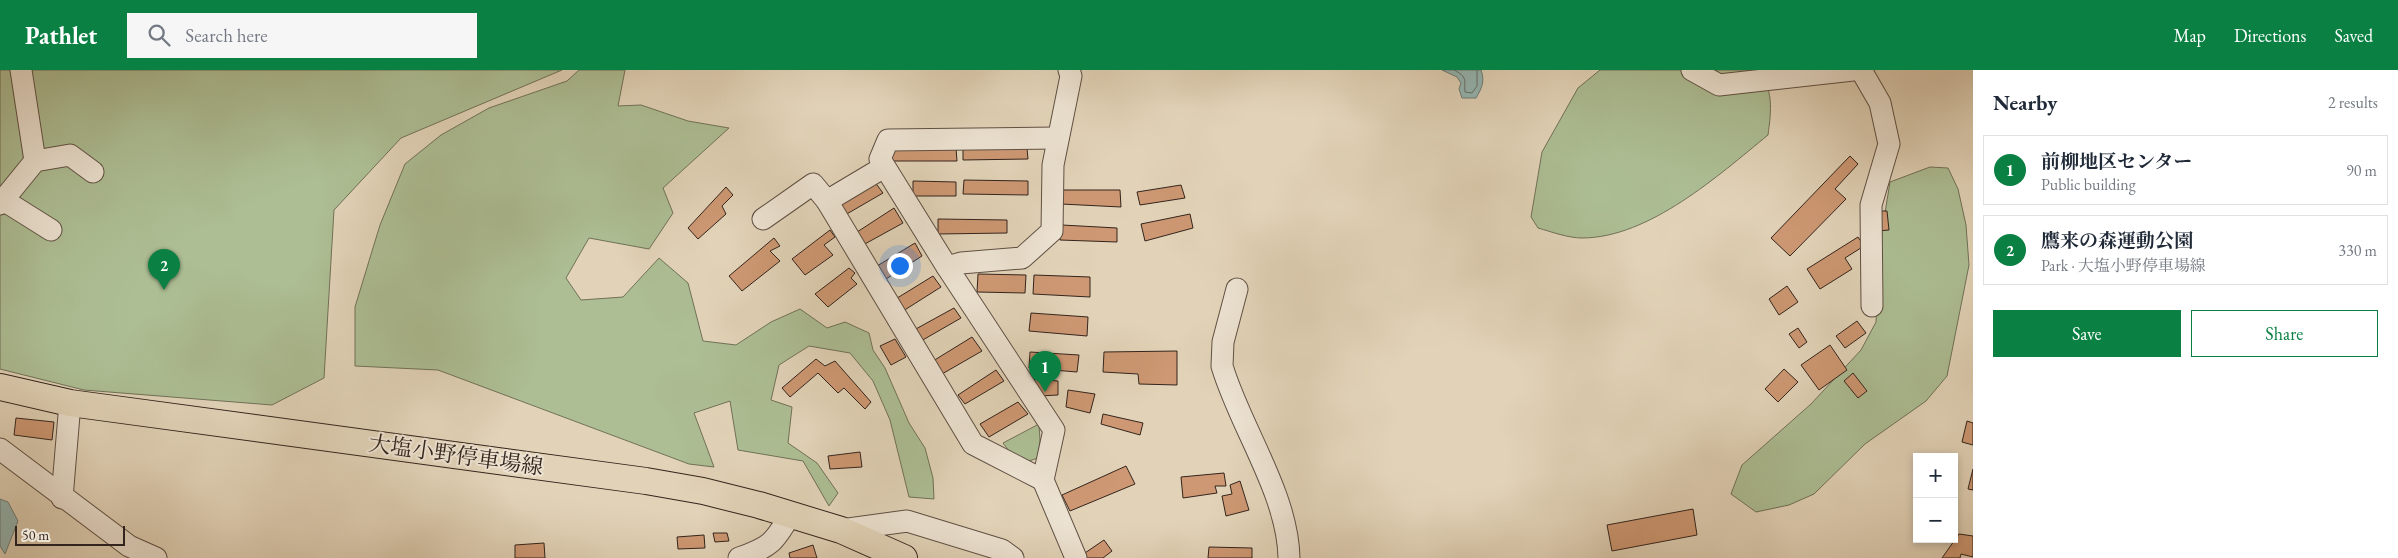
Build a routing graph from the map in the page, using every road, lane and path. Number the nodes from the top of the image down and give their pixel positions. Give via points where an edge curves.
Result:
1 (21, 70) edge
2 (1069, 70) edge
3 (1692, 70) edge
4 (1853, 70) edge
5 (1861, 70) edge
6 (1058, 138) junction
7 (35, 160) junction
8 (884, 167) junction
9 (92, 172) dead end
10 (826, 200) junction
11 (1, 201) edge
12 (763, 219) dead end
13 (51, 230) dead end
14 (947, 267) junction
15 (1237, 289) dead end
16 (1872, 306) dead end
17 (0, 387) edge
18 (70, 403) junction
19 (0, 449) edge
20 (1042, 480) junction
21 (62, 498) junction
22 (790, 515) junction
23 (841, 530) junction
24 (156, 558) edge
25 (739, 558) edge
26 (904, 558) edge
27 (1013, 558) edge
28 (1076, 558) edge
29 (1289, 558) edge

1 - 7 street
2 - 6 street
3 - 4 street via 1719,85
5 - 16 street via 1880,103 1889,144 1872,205
6 - 8 street via 888,140 880,159
6 - 14 street via 1052,165 1052,232 1022,258
7 - 9 street via 70,155
7 - 11 street
8 - 10 street
8 - 14 street
10 - 12 street via 813,184
10 - 20 street via 973,444
11 - 13 street
14 - 20 street via 1054,430
15 - 29 street via 1223,342 1222,366 1278,503 1288,537
17 - 18 main road, 大塩小野停車場線
18 - 21 street
18 - 22 main road, 大塩小野停車場線 via 646,481
19 - 21 street
20 - 28 street
21 - 24 street via 130,546
22 - 23 main road, 大塩小野停車場線
22 - 25 street via 768,547
23 - 26 main road, 大塩小野停車場線
23 - 27 street via 907,521 1002,550

